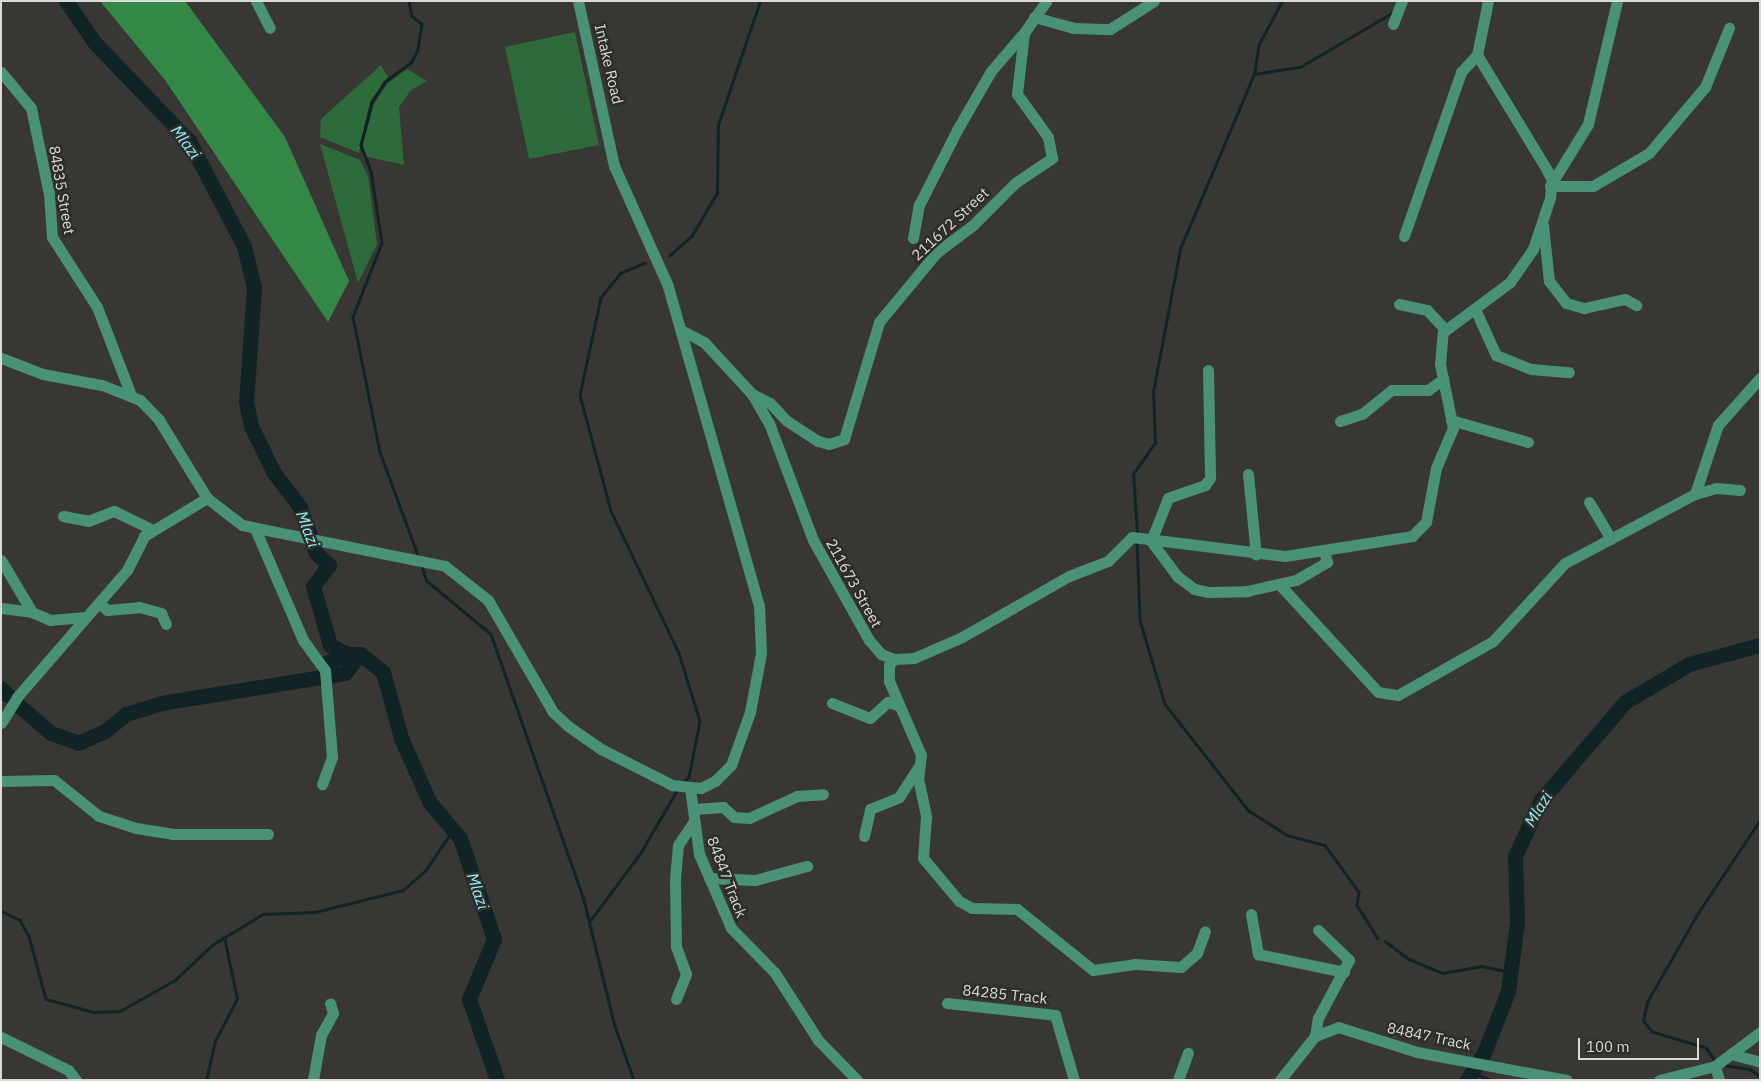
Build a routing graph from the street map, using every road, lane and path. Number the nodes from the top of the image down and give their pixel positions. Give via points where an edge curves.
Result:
1 (256, 1) edge
2 (578, 1) edge
3 (1046, 1) edge
4 (1154, 1) edge
5 (1402, 1) edge
6 (1488, 1) edge
7 (1617, 1) edge
8 (1034, 18) junction
9 (1393, 24) dead end
10 (270, 28) dead end
11 (1728, 28) dead end
12 (1024, 33) junction
13 (1477, 55) junction
14 (1, 72) edge
15 (1550, 186) junction
16 (1543, 225) junction
17 (1404, 236) dead end
18 (913, 238) dead end
19 (1399, 304) dead end
20 (1636, 305) dead end
21 (1474, 309) junction
22 (1445, 329) junction
23 (682, 330) junction
24 (1, 358) edge
25 (1208, 370) dead end
26 (1569, 372) dead end
27 (1760, 378) edge
28 (1443, 379) junction
29 (751, 392) junction
30 (131, 395) junction
31 (1451, 420) junction
32 (1340, 421) dead end
33 (1528, 442) dead end
34 (1248, 474) dead end
35 (1740, 490) dead end
36 (1695, 494) junction
37 (207, 498) junction
38 (1589, 502) dead end
39 (63, 516) dead end
40 (151, 529) junction
41 (256, 531) junction
42 (1611, 539) junction
43 (1151, 541) junction
44 (1324, 551) junction
45 (1256, 554) junction
46 (1, 560) edge
47 (1280, 585) junction
48 (99, 603) junction
49 (1, 608) edge
50 (32, 612) junction
51 (86, 617) junction
52 (166, 624) dead end
53 (894, 659) junction
54 (832, 704) dead end
55 (898, 706) junction
56 (1, 723) edge
57 (919, 766) junction
58 (1, 781) edge
59 (322, 784) dead end
60 (690, 788) junction
61 (822, 794) dead end
62 (694, 809) junction
63 (692, 823) junction
64 (268, 834) dead end
65 (864, 836) dead end
66 (807, 866) dead end
67 (709, 878) junction
68 (1252, 914) dead end
69 (1318, 930) dead end
70 (1205, 931) dead end
71 (1344, 972) junction
72 (676, 999) dead end
73 (330, 1003) dead end
74 (947, 1003) dead end
75 (1760, 1032) edge
76 (1315, 1036) junction
77 (1, 1037) edge
78 (1188, 1053) dead end
79 (1731, 1054) junction
80 (1760, 1062) edge
81 (1715, 1066) junction
82 (76, 1080) edge
83 (313, 1080) edge
84 (857, 1080) edge
85 (1074, 1080) edge
86 (1178, 1080) edge
87 (1280, 1080) edge
88 (1566, 1080) edge
89 (1660, 1080) edge
90 (1719, 1080) edge

1 - 10 street
2 - 23 street, Intake Road via 620,183 668,286
3 - 8 street, 211672 Street
4 - 8 street via 1110,28 1074,28
5 - 9 street
6 - 13 street
7 - 15 street via 1588,124
8 - 12 street, 211672 Street
11 - 15 street via 1705,87 1649,153 1593,186
12 - 18 street via 991,71 957,130 919,205
12 - 29 street, 211672 Street via 1016,94 1048,136 1052,158 1016,183 974,225 936,253 879,322 844,439 829,444 818,441
13 - 15 street via 1547,170
13 - 17 street via 1459,77
14 - 30 street, 84835 Street via 31,108 49,194 52,237 97,307
15 - 16 street
16 - 20 street via 1549,282 1566,303 1584,308 1625,299
16 - 21 street via 1510,282
19 - 22 street via 1426,310
21 - 22 street
21 - 26 street via 1496,355 1532,369
22 - 28 street via 1439,347
23 - 29 street via 704,342
23 - 60 street, Intake Road via 762,626 757,680 740,747 725,773 701,788
24 - 30 street
25 - 43 street via 1210,478 1205,485 1168,498
27 - 36 street via 1718,425
28 - 31 street
28 - 32 street via 1428,390 1392,390 1362,414
29 - 53 street, 211673 Street via 772,432 813,540 869,640 881,654
30 - 37 street via 159,420
31 - 33 street
31 - 44 street via 1428,515 1418,531 1403,539 1351,543
34 - 45 street
35 - 36 street via 1716,488
36 - 42 street
37 - 40 street
37 - 41 street via 231,520
38 - 42 street
39 - 40 street via 88,521 114,511
40 - 48 street via 127,570
41 - 59 street via 303,640 325,670 332,757
41 - 60 street via 443,564 488,600 553,712 568,726 654,778
42 - 47 street via 1560,567 1493,641 1392,696 1378,692 1308,611
43 - 45 street
43 - 47 street via 1177,576 1199,591
43 - 53 street via 1128,538 1108,561 1063,579 962,637 914,658
44 - 45 street
44 - 47 street via 1328,559 1324,564
46 - 50 street
48 - 51 street
48 - 52 street via 107,610 139,607 161,613
49 - 50 street
50 - 51 street via 50,620
51 - 56 street via 17,698
53 - 55 street via 889,665 889,681
54 - 55 street via 870,718 878,716 888,702
55 - 57 street via 921,756
57 - 65 street via 898,797 870,808
57 - 70 street via 926,818 922,852 926,864 966,905 1022,911 1093,970 1135,964 1181,967 1197,952
58 - 64 street via 54,780 99,816 136,828 172,834
60 - 62 street, 84847 Track
61 - 62 street via 797,796 749,818 734,817 723,807
62 - 63 street, 84847 Track
63 - 67 street, 84847 Track
63 - 72 street via 678,845 674,879 676,946 686,974
66 - 67 street via 754,880
67 - 84 street, 84847 Track via 731,928 775,973 818,1040
68 - 71 street via 1258,954
69 - 71 street via 1348,958
71 - 76 street via 1318,1018
73 - 83 street via 333,1013 322,1035
74 - 85 street, 84285 Track via 1044,1011 1058,1018
75 - 79 street
76 - 87 street
76 - 88 street, 84847 Track via 1338,1027 1416,1052
77 - 82 street via 68,1070
78 - 86 street
79 - 80 street
79 - 81 street
81 - 89 street
81 - 90 street

